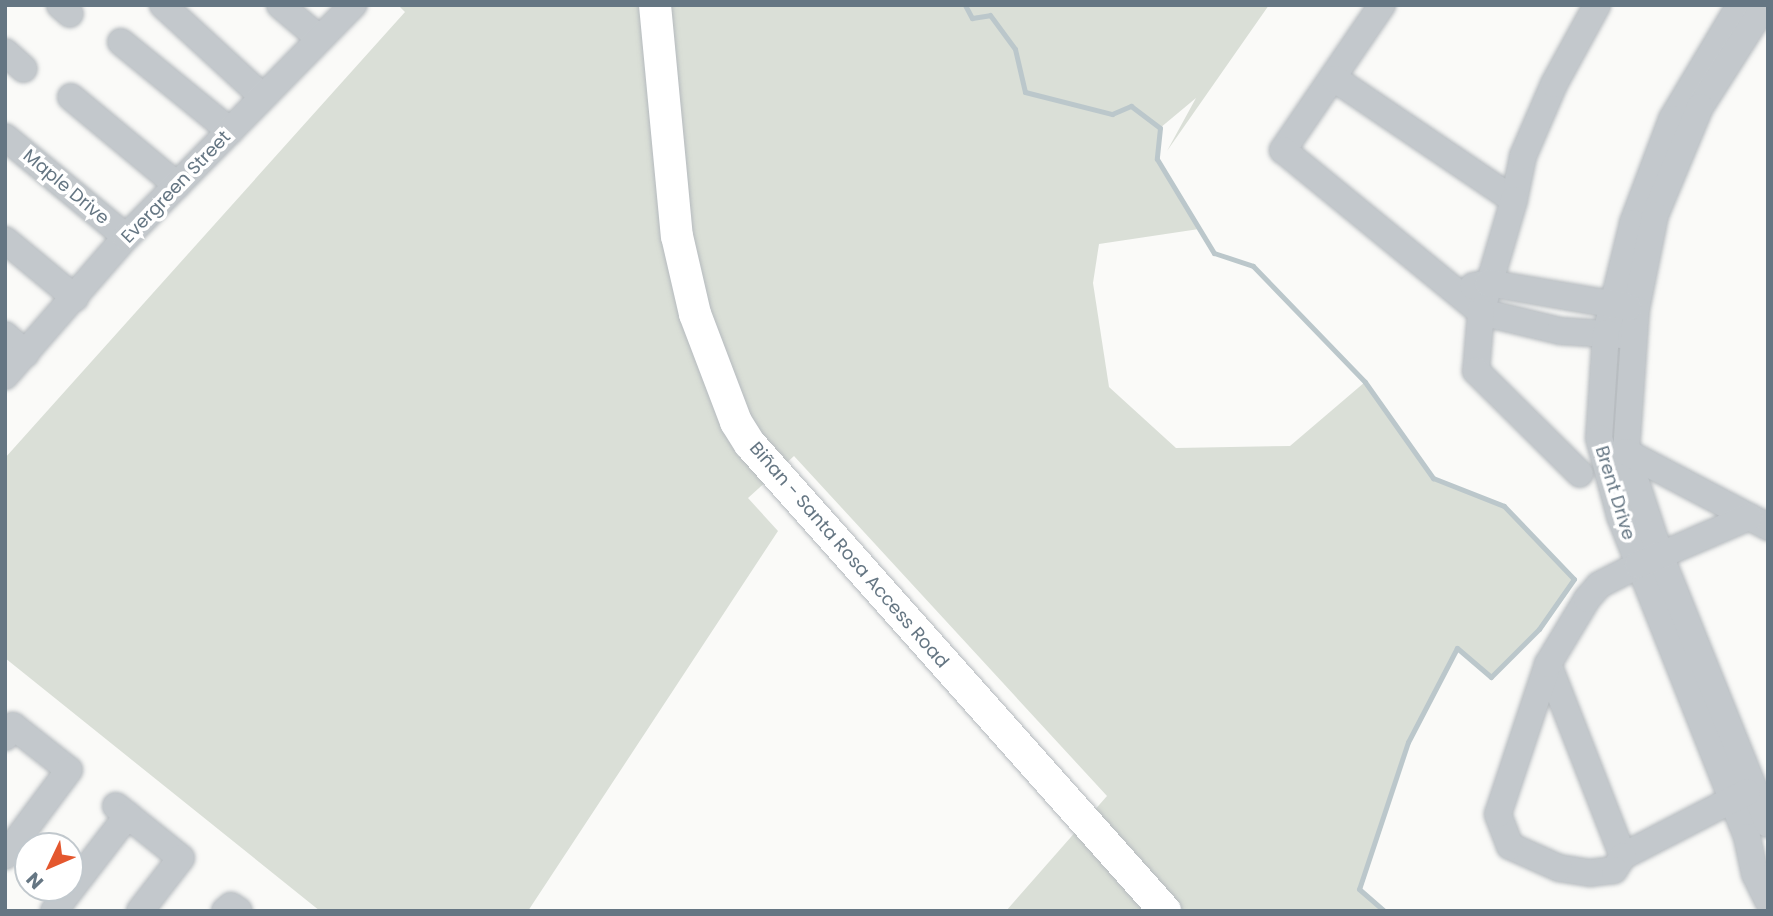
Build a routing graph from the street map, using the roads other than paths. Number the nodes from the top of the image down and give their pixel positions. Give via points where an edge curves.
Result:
1 (163, 5) edge
2 (280, 5) edge
3 (353, 5) edge
4 (636, 5) edge
5 (655, 5) edge
6 (1382, 5) edge
7 (1597, 5) edge
8 (1765, 5) edge
9 (1738, 20) edge
10 (320, 39) junction
11 (121, 42) dead end
12 (1335, 79) junction
13 (262, 96) junction
14 (71, 97) dead end
15 (230, 131) junction
16 (5, 137) edge
17 (177, 185) junction
18 (1514, 200) junction
19 (126, 237) junction
20 (5, 240) edge
21 (1488, 283) junction
22 (1454, 289) junction
23 (75, 298) junction
24 (1624, 306) junction
25 (1481, 312) junction
26 (1606, 333) junction
27 (5, 335) edge
28 (1633, 336) junction
29 (26, 354) junction
30 (5, 376) edge
31 (743, 449) junction
32 (1626, 452) junction
33 (1580, 474) dead end
34 (1758, 522) edge
35 (1649, 560) junction
36 (1548, 664) junction
37 (5, 737) edge
38 (1751, 790) edge
39 (1768, 824) edge
40 (5, 856) edge
41 (1623, 856) junction
42 (1109, 863) junction
43 (1768, 901) edge
44 (54, 911) edge
45 (140, 911) edge
46 (225, 911) edge
47 (239, 911) edge
48 (1140, 911) edge
49 (1165, 911) edge

1 - 13 street
2 - 10 street
3 - 10 street, Evergreen Street
4 - 31 main road, Biñan - Santa Rosa Access Road via 661,265 704,397
5 - 31 main road, Biñan - Santa Rosa Access Road via 677,236 715,373
6 - 12 street
7 - 18 street via 1538,120 1523,156
8 - 9 street, Brent Drive
9 - 24 street, Brent Drive via 1672,120 1633,223
10 - 13 street, Evergreen Street
11 - 15 street
12 - 18 street
12 - 22 street via 1283,150
13 - 15 street, Evergreen Street
14 - 17 street
15 - 17 street, Evergreen Street
16 - 19 street, Maple Drive
17 - 19 street, Evergreen Street
18 - 21 street
19 - 23 street, Evergreen Street
20 - 23 street
21 - 22 street
21 - 24 street
21 - 25 street
22 - 25 street
23 - 29 street, Evergreen Street
24 - 26 street, Brent Drive
24 - 28 street, Brent Drive
25 - 26 street via 1560,331
25 - 33 street via 1476,370
26 - 28 street
26 - 35 street, Brent Drive via 1601,456
27 - 29 street
28 - 32 street, Brent Drive
29 - 30 street, Evergreen Street
31 - 42 main road, Biñan - Santa Rosa Access Road
32 - 34 street
32 - 35 street, Brent Drive
34 - 35 street
35 - 36 street via 1599,585
35 - 38 street, Brent Drive
36 - 41 street
36 - 41 street via 1498,814 1510,846 1559,867 1590,873 1614,870
37 - 40 street via 13,726 69,770
38 - 39 street, Brent Drive
38 - 41 street
38 - 43 street, Brent Drive
42 - 48 main road, Biñan - Santa Rosa Access Road
42 - 49 main road, Biñan - Santa Rosa Access Road
44 - 45 street via 122,811 181,858
46 - 47 street via 231,906

